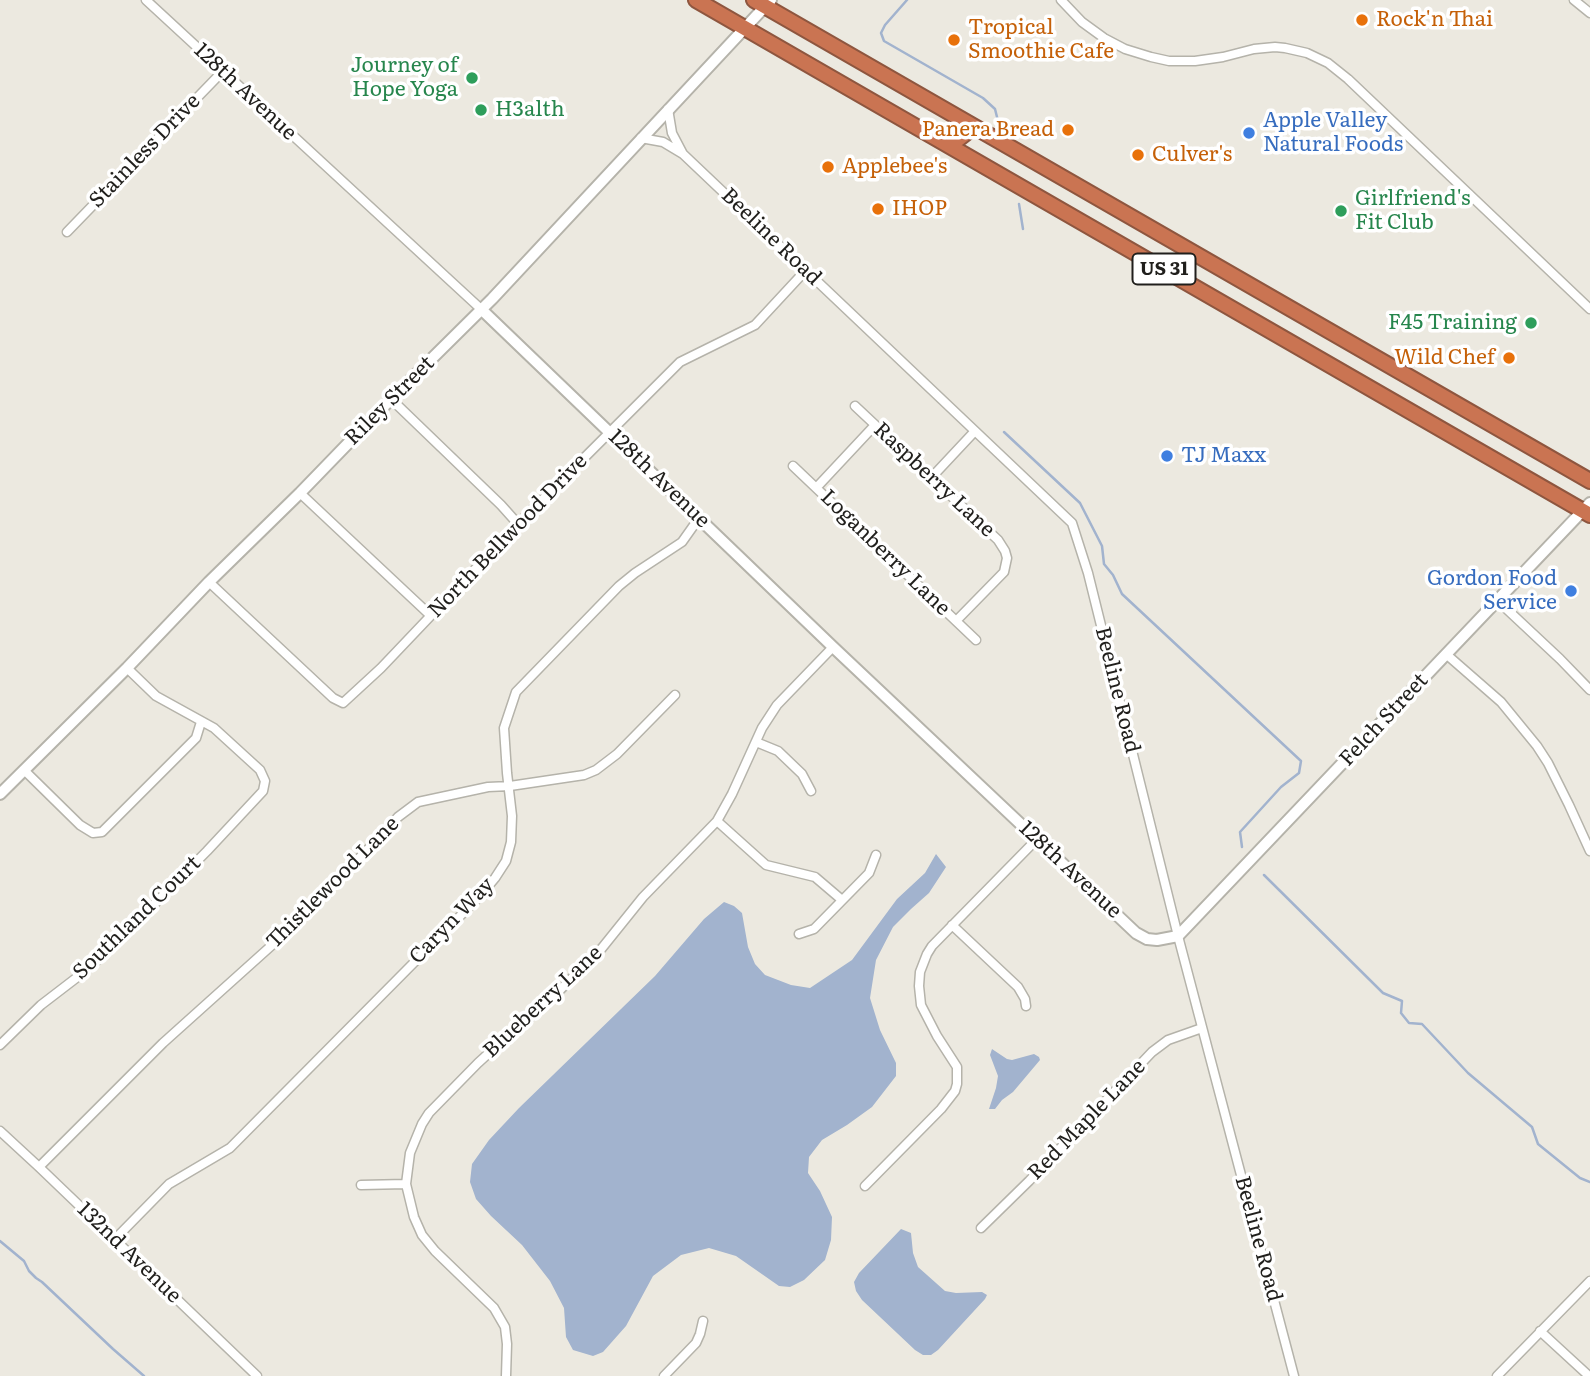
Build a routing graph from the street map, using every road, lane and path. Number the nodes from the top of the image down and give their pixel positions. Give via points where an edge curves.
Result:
1 (146, 0) edge
2 (696, 0) edge
3 (1061, 0) edge
4 (1574, 0) edge
5 (763, 2) edge
6 (1590, 13) edge
7 (745, 28) junction
8 (223, 71) junction
9 (668, 109) junction
10 (971, 125) junction
11 (641, 138) junction
12 (943, 142) junction
13 (683, 153) junction
14 (67, 232) dead end
15 (806, 271) junction
16 (1590, 309) edge
17 (482, 310) junction
18 (1409, 377) junction
19 (1384, 396) junction
20 (391, 399) junction
21 (855, 405) dead end
22 (875, 425) junction
23 (975, 431) junction
24 (610, 432) junction
25 (793, 466) dead end
26 (931, 478) junction
27 (1590, 481) edge
28 (817, 487) junction
29 (300, 493) junction
30 (1588, 509) edge
31 (699, 519) junction
32 (519, 524) junction
33 (209, 582) junction
34 (1497, 600) junction
35 (430, 615) junction
36 (956, 621) junction
37 (976, 640) dead end
38 (832, 647) junction
39 (1447, 654) junction
40 (127, 668) junction
41 (1590, 690) edge
42 (675, 695) dead end
43 (201, 722) junction
44 (756, 742) junction
45 (25, 771) junction
46 (510, 786) junction
47 (811, 791) dead end
48 (0, 794) edge
49 (717, 821) junction
50 (1036, 840) junction
51 (1590, 851) edge
52 (876, 855) dead end
53 (842, 900) junction
54 (953, 925) junction
55 (799, 934) dead end
56 (1178, 936) junction
57 (1026, 1006) dead end
58 (1202, 1028) junction
59 (0, 1045) edge
60 (0, 1131) edge
61 (40, 1167) junction
62 (406, 1184) junction
63 (361, 1185) dead end
64 (865, 1186) dead end
65 (981, 1228) dead end
66 (115, 1239) junction
67 (1590, 1281) edge
68 (703, 1321) dead end
69 (1540, 1331) junction
70 (257, 1376) edge
71 (506, 1376) edge
72 (664, 1376) edge
73 (1294, 1376) edge
74 (1497, 1376) edge
75 (1588, 1376) edge

1 - 8 street, 128th Avenue
2 - 7 highway, US 31
3 - 16 street via 1092,31 1151,57 1195,61 1275,47 1328,63
4 - 6 street
5 - 7 street, Riley Street
5 - 10 highway, US 31
7 - 9 street, Riley Street
7 - 12 highway, US 31
8 - 14 street, Stainless Drive
8 - 17 street, 128th Avenue
9 - 11 street, Riley Street
9 - 13 street, Beeline Road via 672,133
10 - 12 highway via 957,140
10 - 18 highway, US 31
11 - 13 street, Beeline Road via 663,142
11 - 17 street, Riley Street
12 - 19 highway, US 31
13 - 15 street, Beeline Road
15 - 23 street, Beeline Road
15 - 24 street, North Bellwood Drive via 755,325 680,362
17 - 20 street, Riley Street
17 - 24 street, 128th Avenue
18 - 19 highway via 1398,379
18 - 27 highway, US 31
19 - 30 highway, US 31
20 - 29 street, Riley Street
20 - 32 street
21 - 22 street, Raspberry Lane
22 - 26 street, Raspberry Lane
22 - 28 street
23 - 26 street
23 - 56 street, Beeline Road via 1072,523
24 - 31 street, 128th Avenue
24 - 32 street, North Bellwood Drive
25 - 28 street, Loganberry Lane
26 - 36 street, Raspberry Lane via 998,540 1007,558 999,578
28 - 36 street, Loganberry Lane
29 - 33 street, Riley Street
29 - 35 street
30 - 34 street, Felch Street
31 - 38 street, 128th Avenue
31 - 46 street, Caryn Way via 682,542 619,586 516,692 504,728
32 - 35 street, North Bellwood Drive
33 - 35 street, North Bellwood Drive via 343,703
33 - 40 street, Riley Street
34 - 39 street, Felch Street
34 - 41 street
36 - 37 street, Loganberry Lane
38 - 44 street, Blueberry Lane via 777,705
38 - 50 street, 128th Avenue
39 - 51 street via 1501,702 1537,746
39 - 56 street, Felch Street
40 - 43 street via 156,696
40 - 45 street, Riley Street
42 - 46 street, Thistlewood Lane via 596,770
43 - 45 street via 196,738 102,832 93,833 80,825
43 - 59 street, Southland Court via 214,728 260,770 265,782 262,791 110,949
44 - 47 street via 778,751 802,774
44 - 49 street, Blueberry Lane
45 - 48 street, Riley Street
46 - 61 street, Thistlewood Lane via 418,802 398,817 281,937 163,1043
46 - 66 street, Caryn Way via 509,851 480,896 230,1148 169,1184
49 - 53 street via 766,865 815,877
49 - 62 street, Blueberry Lane via 643,897 602,948 429,1113 410,1153
50 - 54 street
50 - 56 street, 128th Avenue via 1136,933 1157,940
52 - 53 street via 869,873
53 - 55 street via 814,929
54 - 57 street via 1018,987
54 - 64 street via 927,954 919,986 924,1012 957,1067 955,1091
56 - 58 street, Beeline Road
58 - 65 street, Red Maple Lane via 1168,1040 1152,1052
58 - 73 street, Beeline Road
60 - 61 street, 132nd Avenue
61 - 66 street, 132nd Avenue
62 - 63 street
62 - 71 street, Blueberry Lane via 422,1235 500,1317 507,1344
66 - 70 street, 132nd Avenue
67 - 69 street
68 - 72 street via 696,1343
69 - 74 street
69 - 75 street

